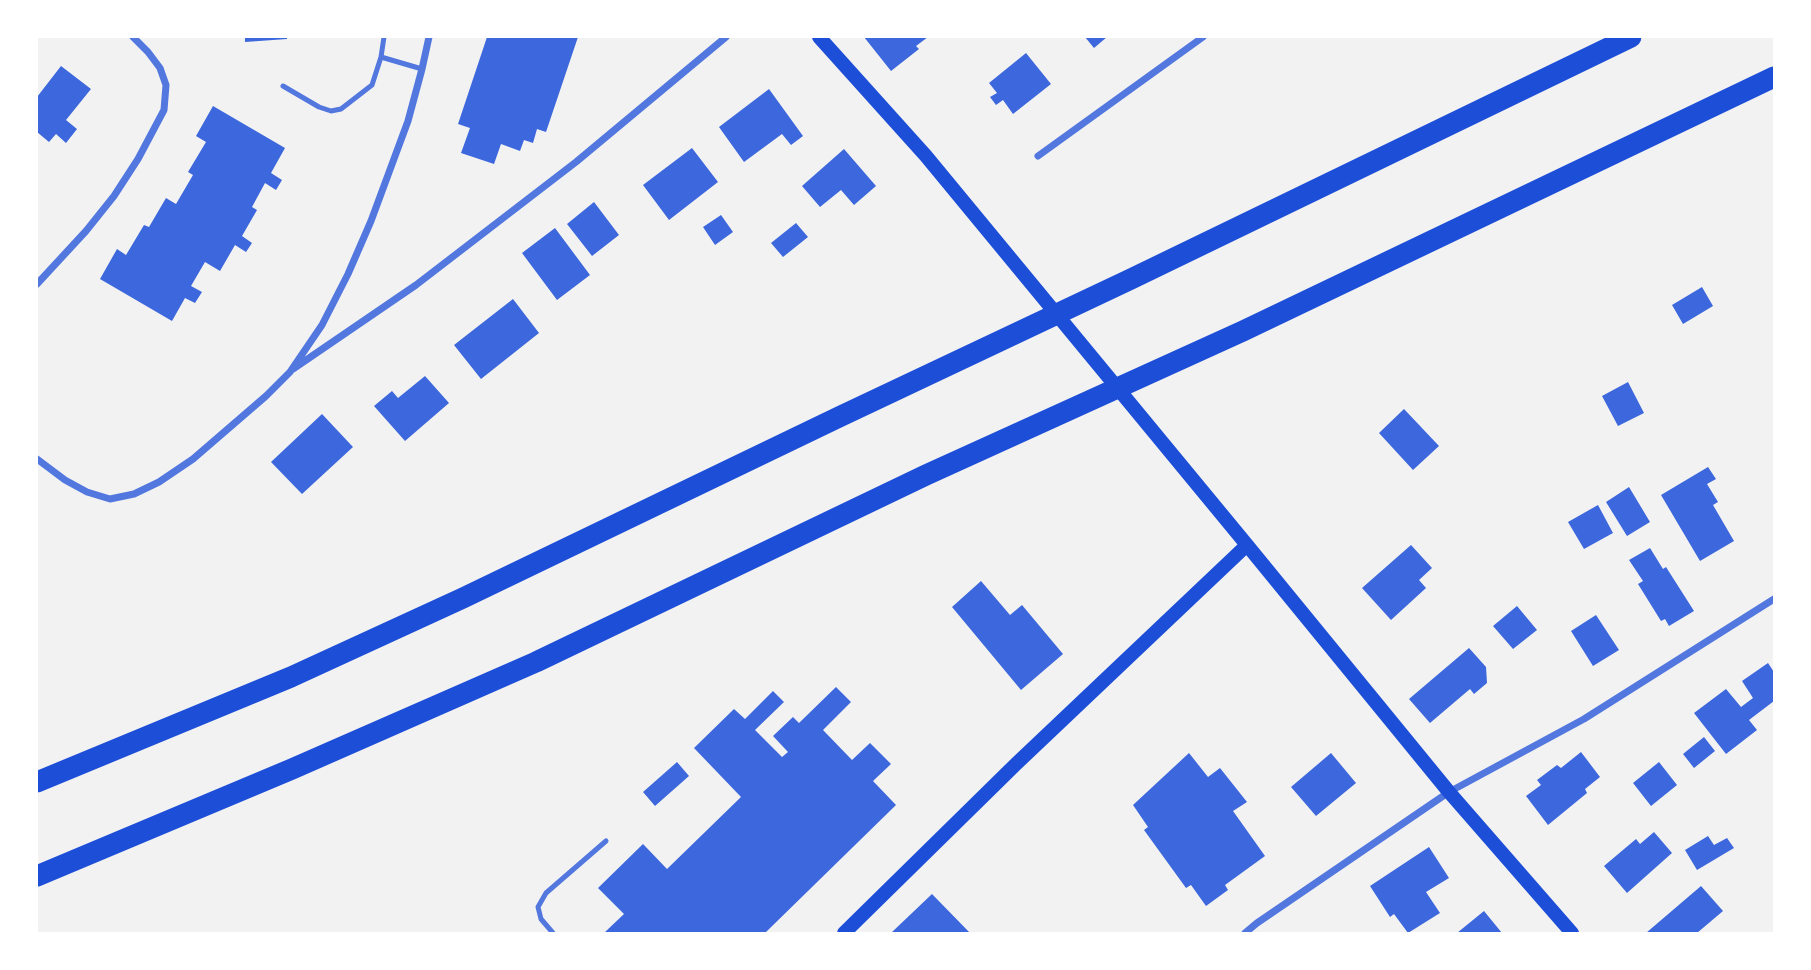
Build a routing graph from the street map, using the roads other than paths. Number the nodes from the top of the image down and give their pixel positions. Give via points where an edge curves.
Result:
1 (133, 37) edge
2 (384, 37) edge
3 (429, 37) edge
4 (726, 37) edge
5 (819, 37) edge
6 (1203, 37) edge
7 (1630, 37) edge
8 (381, 57) junction
9 (422, 69) junction
10 (1774, 77) edge
11 (283, 86) dead end
12 (1038, 156) dead end
13 (37, 284) edge
14 (290, 372) junction
15 (37, 459) edge
16 (1247, 545) junction
17 (1774, 599) edge
18 (37, 782) edge
19 (1449, 792) junction
20 (606, 841) dead end
21 (37, 876) edge
22 (553, 933) edge
23 (844, 933) edge
24 (1245, 933) edge
25 (1572, 933) edge

1 - 13 street via 159,68 166,85 164,110 114,196
2 - 8 lane
3 - 9 street
4 - 14 street via 544,187 416,285
5 - 16 main road via 926,156
6 - 12 street
7 - 18 highway via 463,598 291,677
8 - 9 lane
8 - 11 lane via 372,85 341,109 319,107
9 - 14 street via 367,232 322,325
10 - 21 highway via 536,662
14 - 15 street via 192,459 134,495 110,499 87,492
16 - 19 main road
16 - 23 main road
17 - 19 street via 1584,719
19 - 24 street
19 - 25 main road
20 - 22 lane via 546,893 538,907

